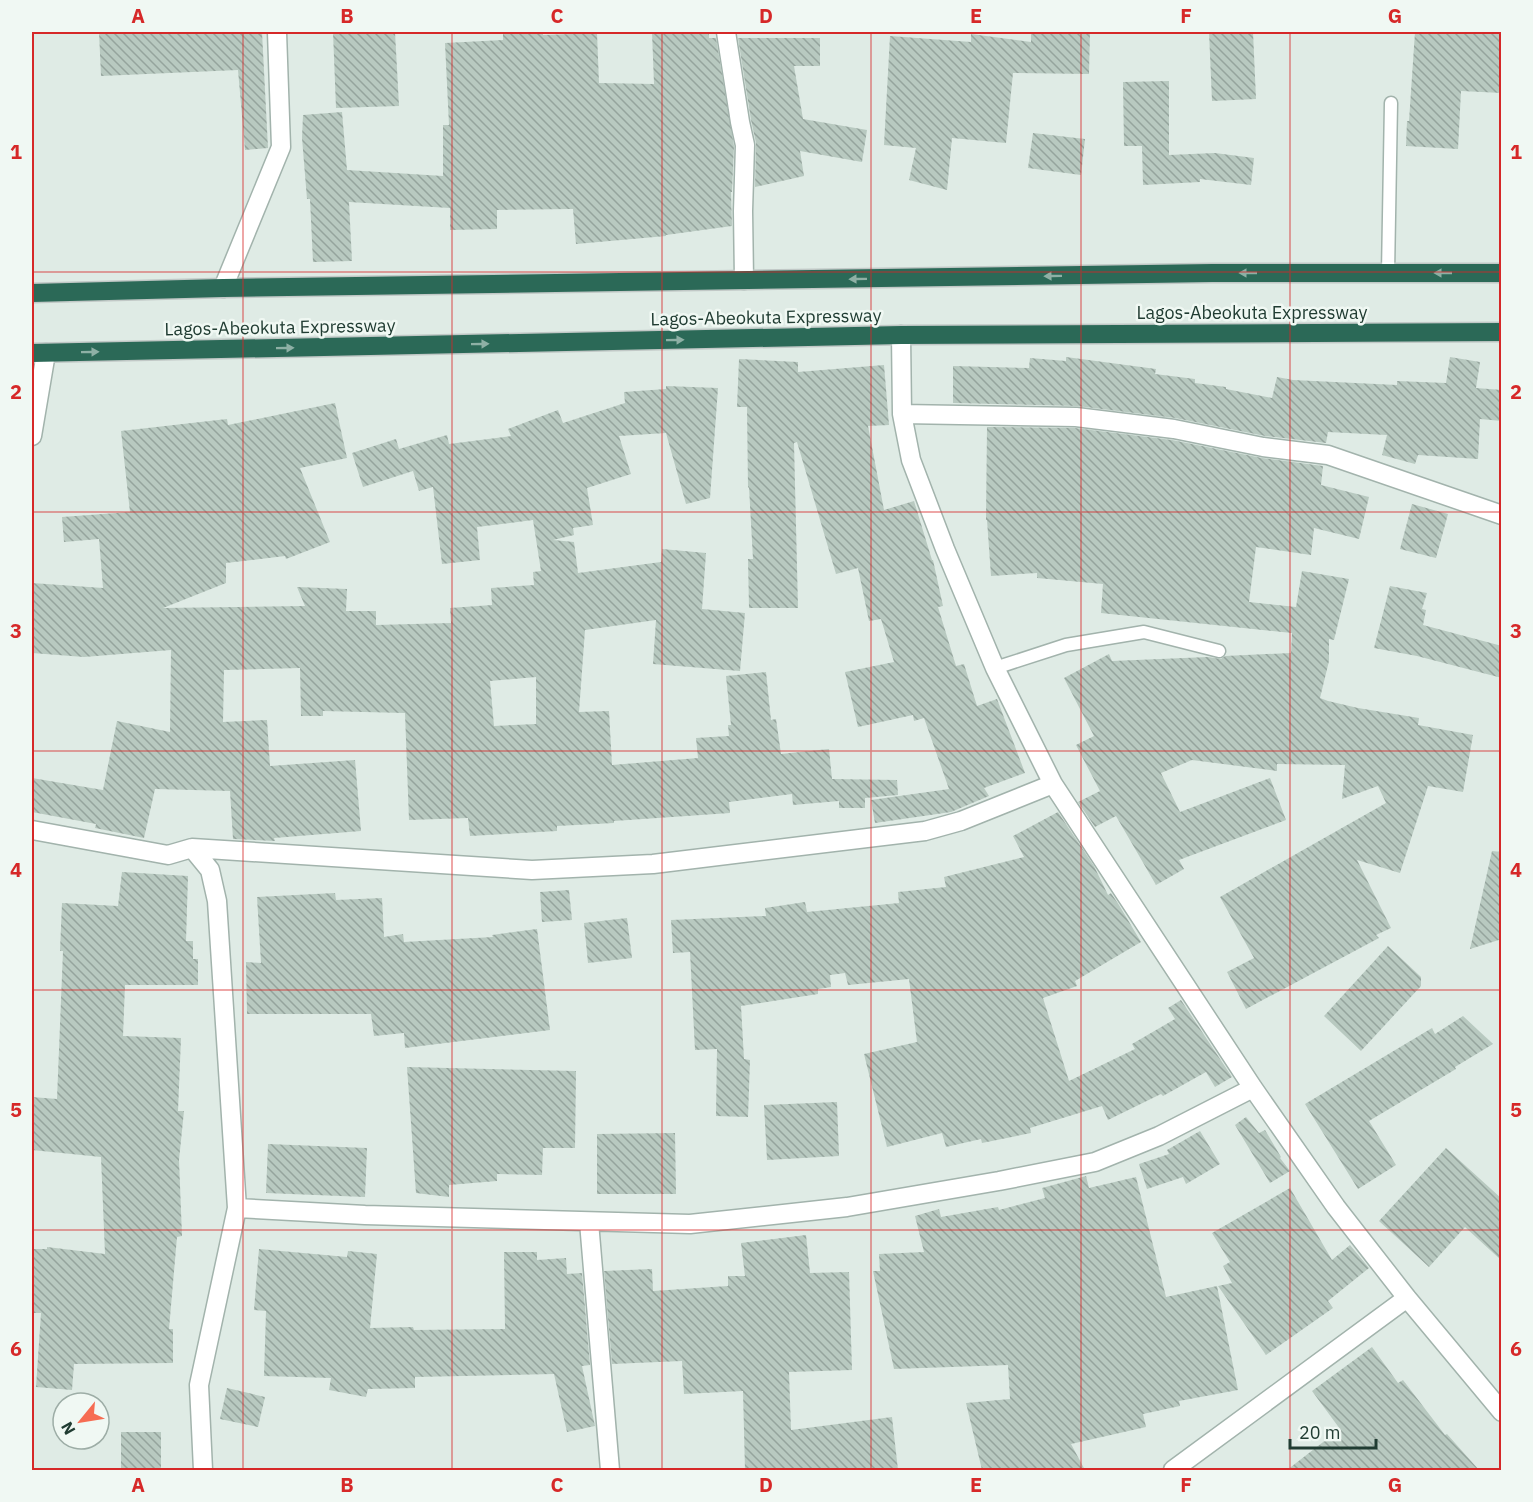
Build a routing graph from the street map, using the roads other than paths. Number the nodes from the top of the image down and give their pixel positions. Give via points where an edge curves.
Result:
1 (277, 32) edge
2 (726, 32) edge
3 (1391, 103) dead end
4 (1388, 273) junction
5 (1502, 273) edge
6 (744, 280) junction
7 (223, 288) junction
8 (32, 293) edge
9 (1502, 332) edge
10 (901, 335) junction
11 (39, 353) edge
12 (902, 414) junction
13 (32, 436) edge
14 (1502, 515) edge
15 (1219, 651) dead end
16 (995, 668) junction
17 (1053, 784) junction
18 (32, 831) edge
19 (192, 848) junction
20 (1253, 1088) junction
21 (237, 1209) junction
22 (589, 1222) junction
23 (1407, 1299) junction
24 (1502, 1412) edge
25 (203, 1470) edge
26 (610, 1470) edge
27 (1173, 1470) edge

1 - 7 street via 281,147
2 - 6 street via 745,145
3 - 4 lane
5 -> 4 highway, Lagos-Abeokuta Expressway
4 -> 6 highway, Lagos-Abeokuta Expressway
6 - 7 highway, Lagos-Abeokuta Expressway
7 - 8 highway, Lagos-Abeokuta Expressway
9 - 10 highway, Lagos-Abeokuta Expressway
11 -> 10 highway, Lagos-Abeokuta Expressway
10 - 12 street
11 - 13 street
12 - 14 street via 1076,417 1174,429 1328,455
12 - 16 street via 912,460
15 - 16 lane via 1144,632 1066,645
16 - 17 street
17 - 19 street via 961,821 925,831 653,864 532,870
17 - 20 street
18 - 19 street via 168,855
19 - 21 street via 210,870 217,902
20 - 22 street via 1159,1136 1095,1162 848,1207 690,1224
20 - 23 street via 1336,1207
21 - 22 street
21 - 25 street via 199,1385
22 - 26 street
23 - 24 street
23 - 27 street

